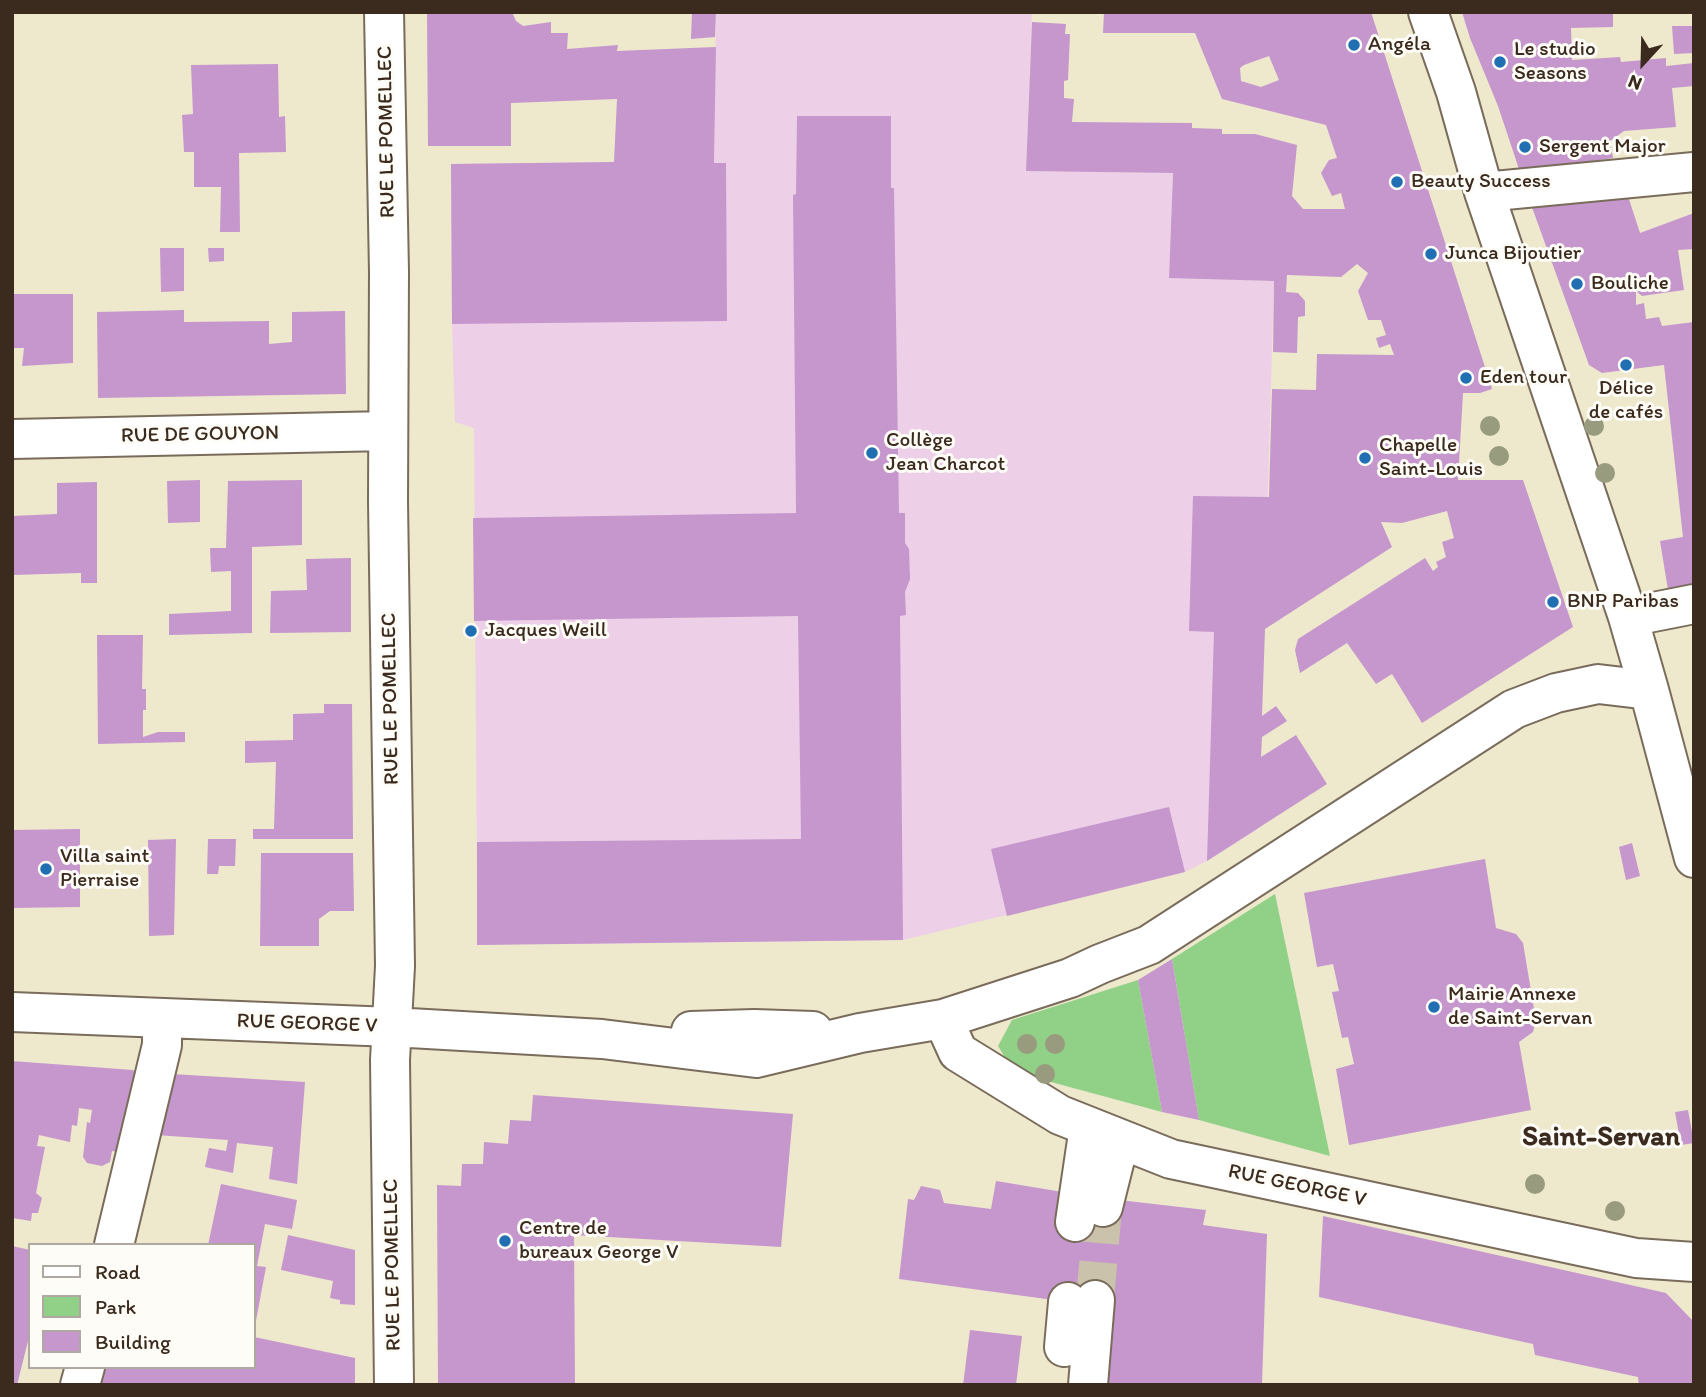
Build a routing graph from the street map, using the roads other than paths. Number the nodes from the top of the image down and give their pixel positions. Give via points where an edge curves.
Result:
1 (384, 12) edge
2 (1428, 12) edge
3 (1694, 172) edge
4 (1484, 192) junction
5 (388, 431) junction
6 (12, 439) edge
7 (1694, 604) edge
8 (1628, 617) junction
9 (1649, 690) junction
10 (1691, 842) edge
11 (12, 1012) edge
12 (162, 1018) junction
13 (943, 1019) junction
14 (392, 1027) junction
15 (1105, 1133) junction
16 (1089, 1214) tunnel mouth
17 (114, 1243) edge
18 (1694, 1262) edge
19 (1064, 1347) dead end
20 (394, 1385) edge
21 (1088, 1385) edge

1 - 5 street, RUE LE POMELLEC
2 - 4 street
3 - 4 street
4 - 8 street
5 - 6 street, RUE DE GOUYON
5 - 14 street, RUE LE POMELLEC
7 - 8 street
8 - 9 street
9 - 10 street
9 - 13 street, RUE GEORGE V via 1598,684 1514,709 1149,945 1070,978
11 - 12 street, RUE GEORGE V
12 - 14 street, RUE GEORGE V
12 - 17 street via 162,1045
13 - 14 street, RUE GEORGE V via 860,1032 754,1028 602,1039
13 - 15 street, RUE GEORGE V via 958,1052 1060,1115
14 - 20 street, RUE LE POMELLEC
15 - 16 street
15 - 18 street, RUE GEORGE V via 1171,1159 1636,1258
19 - 21 street via 1082,1301

